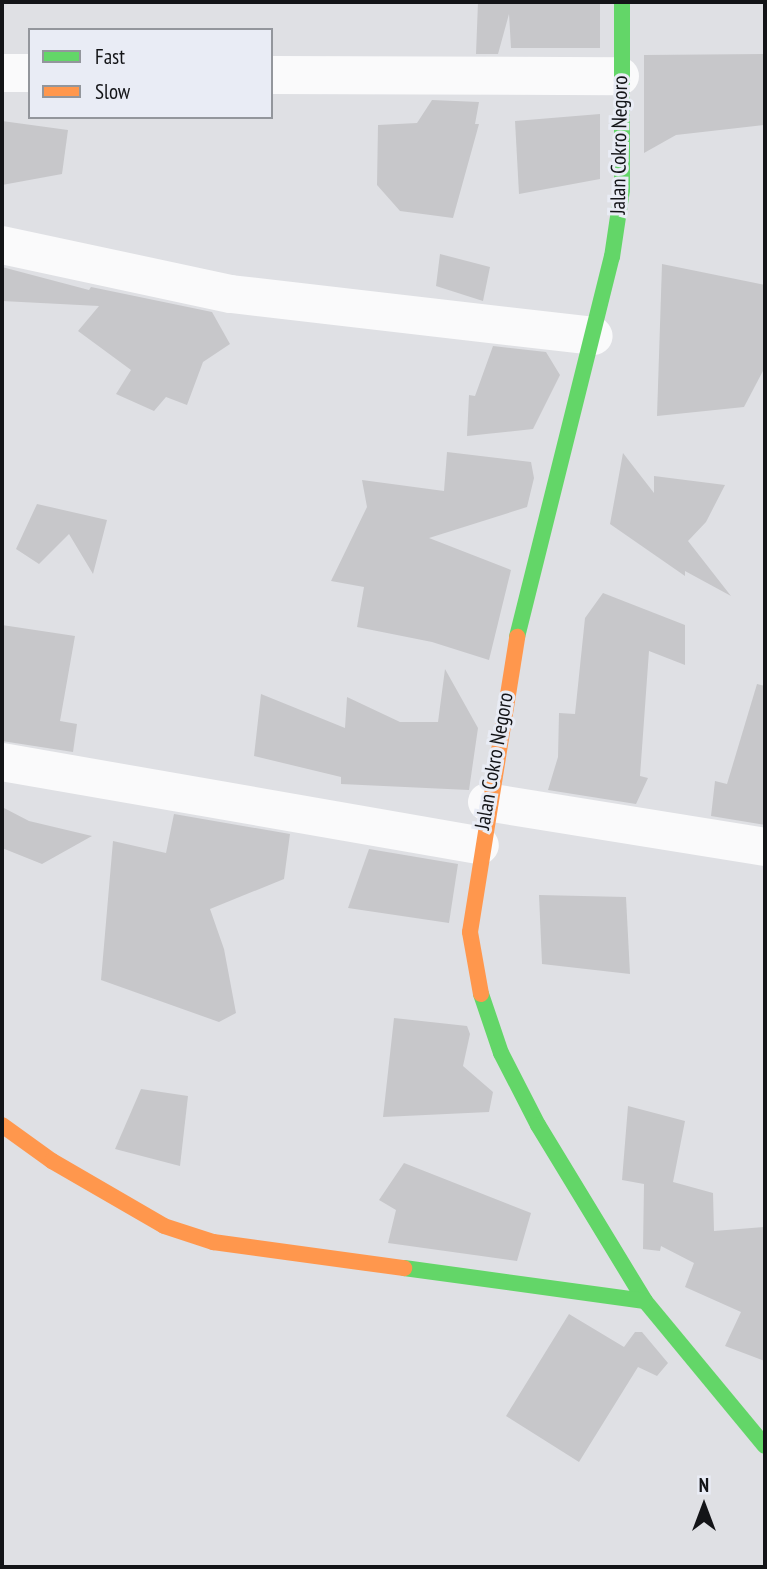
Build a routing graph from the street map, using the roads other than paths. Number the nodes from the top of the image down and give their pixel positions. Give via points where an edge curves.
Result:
1 (622, 2) edge
2 (2, 73) edge
3 (28, 74) edge
4 (273, 75) edge
5 (621, 76) junction
6 (2, 245) edge
7 (594, 336) junction
8 (2, 762) edge
9 (487, 802) junction
10 (480, 845) junction
11 (765, 846) edge
12 (2, 1125) edge
13 (645, 1301) junction
14 (765, 1446) edge

1 - 5 street, Jalan Cokro Negoro
2 - 3 street
4 - 5 street
5 - 7 street, Jalan Cokro Negoro via 622,190
6 - 7 street via 231,294
7 - 9 street, Jalan Cokro Negoro via 510,665
8 - 10 street
9 - 10 street, Jalan Cokro Negoro
9 - 11 street
10 - 13 street, Jalan Cokro Negoro via 470,932 483,1006 500,1053 538,1125
12 - 13 street via 52,1161 164,1226 213,1242
13 - 14 street, Jalan Cokro Negoro

